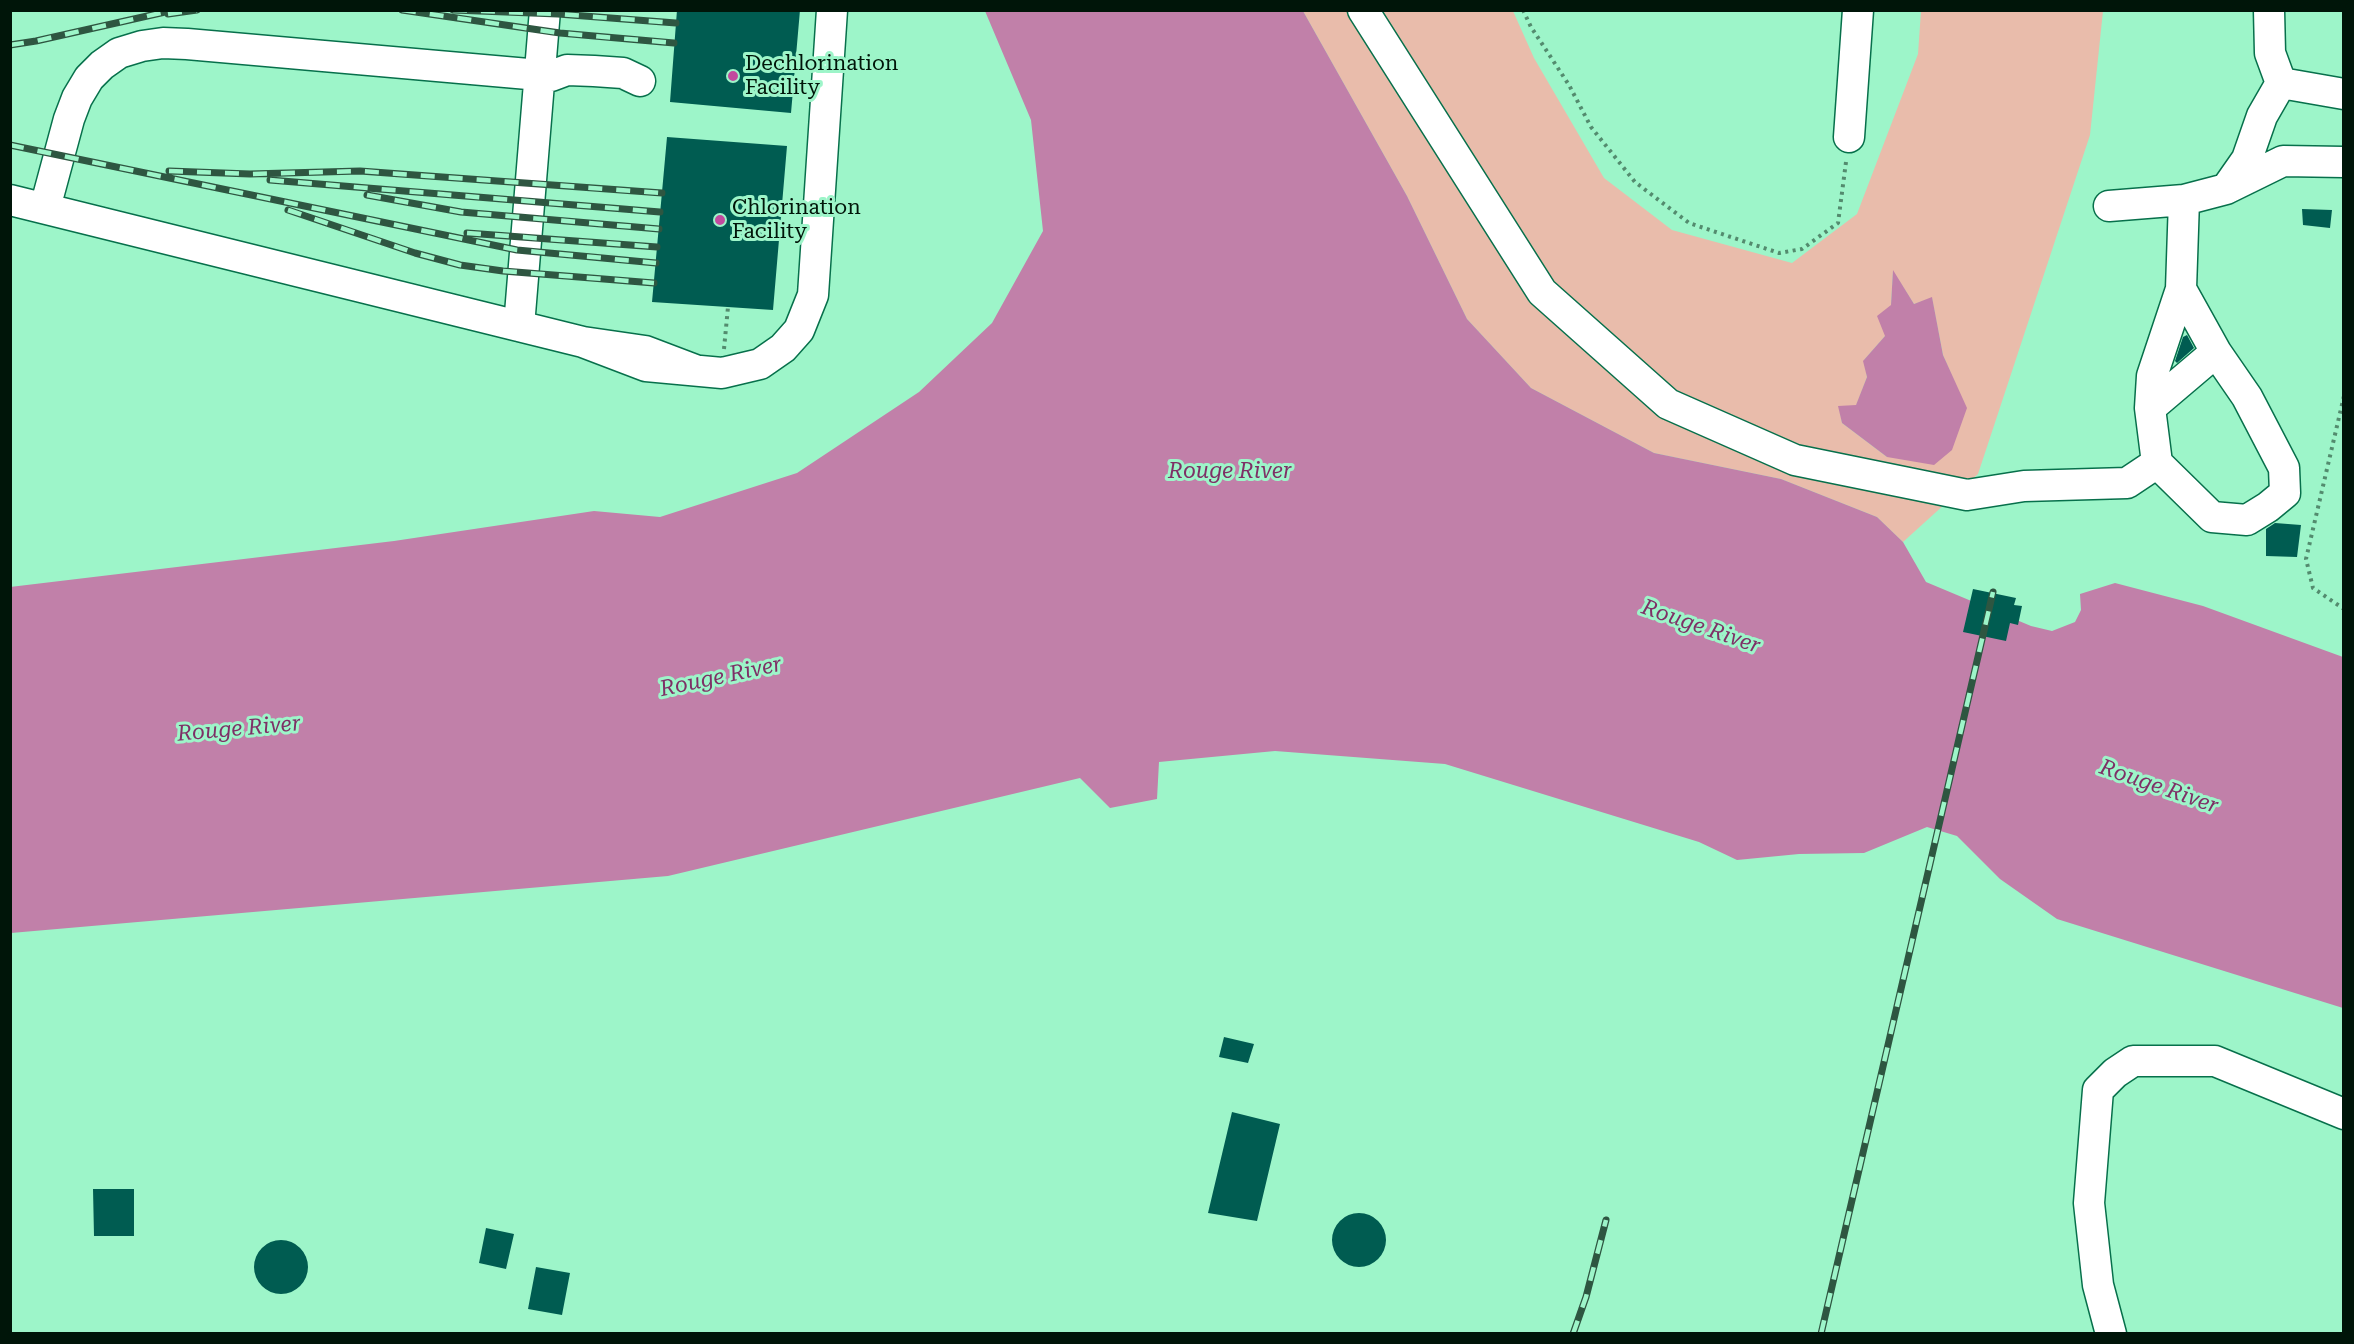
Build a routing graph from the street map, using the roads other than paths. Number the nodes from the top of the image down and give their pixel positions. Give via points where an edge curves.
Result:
1 (545, 10) edge
2 (832, 10) edge
3 (1363, 10) edge
4 (1858, 10) edge
5 (2269, 10) edge
6 (545, 75) junction
7 (2282, 83) junction
8 (2343, 94) edge
9 (1849, 137) road end
10 (2343, 162) edge
11 (2226, 189) junction
12 (10, 200) edge
13 (2184, 200) junction
14 (2109, 206) dead end
15 (45, 208) junction
16 (2181, 289) junction
17 (519, 326) junction
18 (2216, 352) junction
19 (2150, 408) junction
20 (2157, 463) junction
21 (2343, 1114) edge
22 (2111, 1334) edge

1 - 6 lane
2 - 17 lane via 815,281 809,309 792,339 773,357 750,368 709,372 645,351 583,342
3 - 20 lane via 1542,292 1668,404 1795,460 1967,495 2025,486 2127,483
4 - 9 lane
5 - 7 lane via 2270,53
6 - 15 lane via 187,44 142,46 119,53 102,65 77,98
6 - 17 lane
7 - 8 lane
7 - 11 lane via 2262,116 2247,159
10 - 11 lane via 2283,161
11 - 13 lane
12 - 15 lane
13 - 14 lane
13 - 16 lane
15 - 17 lane
16 - 18 lane
16 - 19 lane via 2152,376
18 - 19 lane
18 - 20 lane via 2247,397 2284,468 2284,493 2247,520 2212,517
19 - 20 lane
21 - 22 lane via 2215,1061 2133,1061 2115,1073 2098,1090 2089,1203 2098,1285

